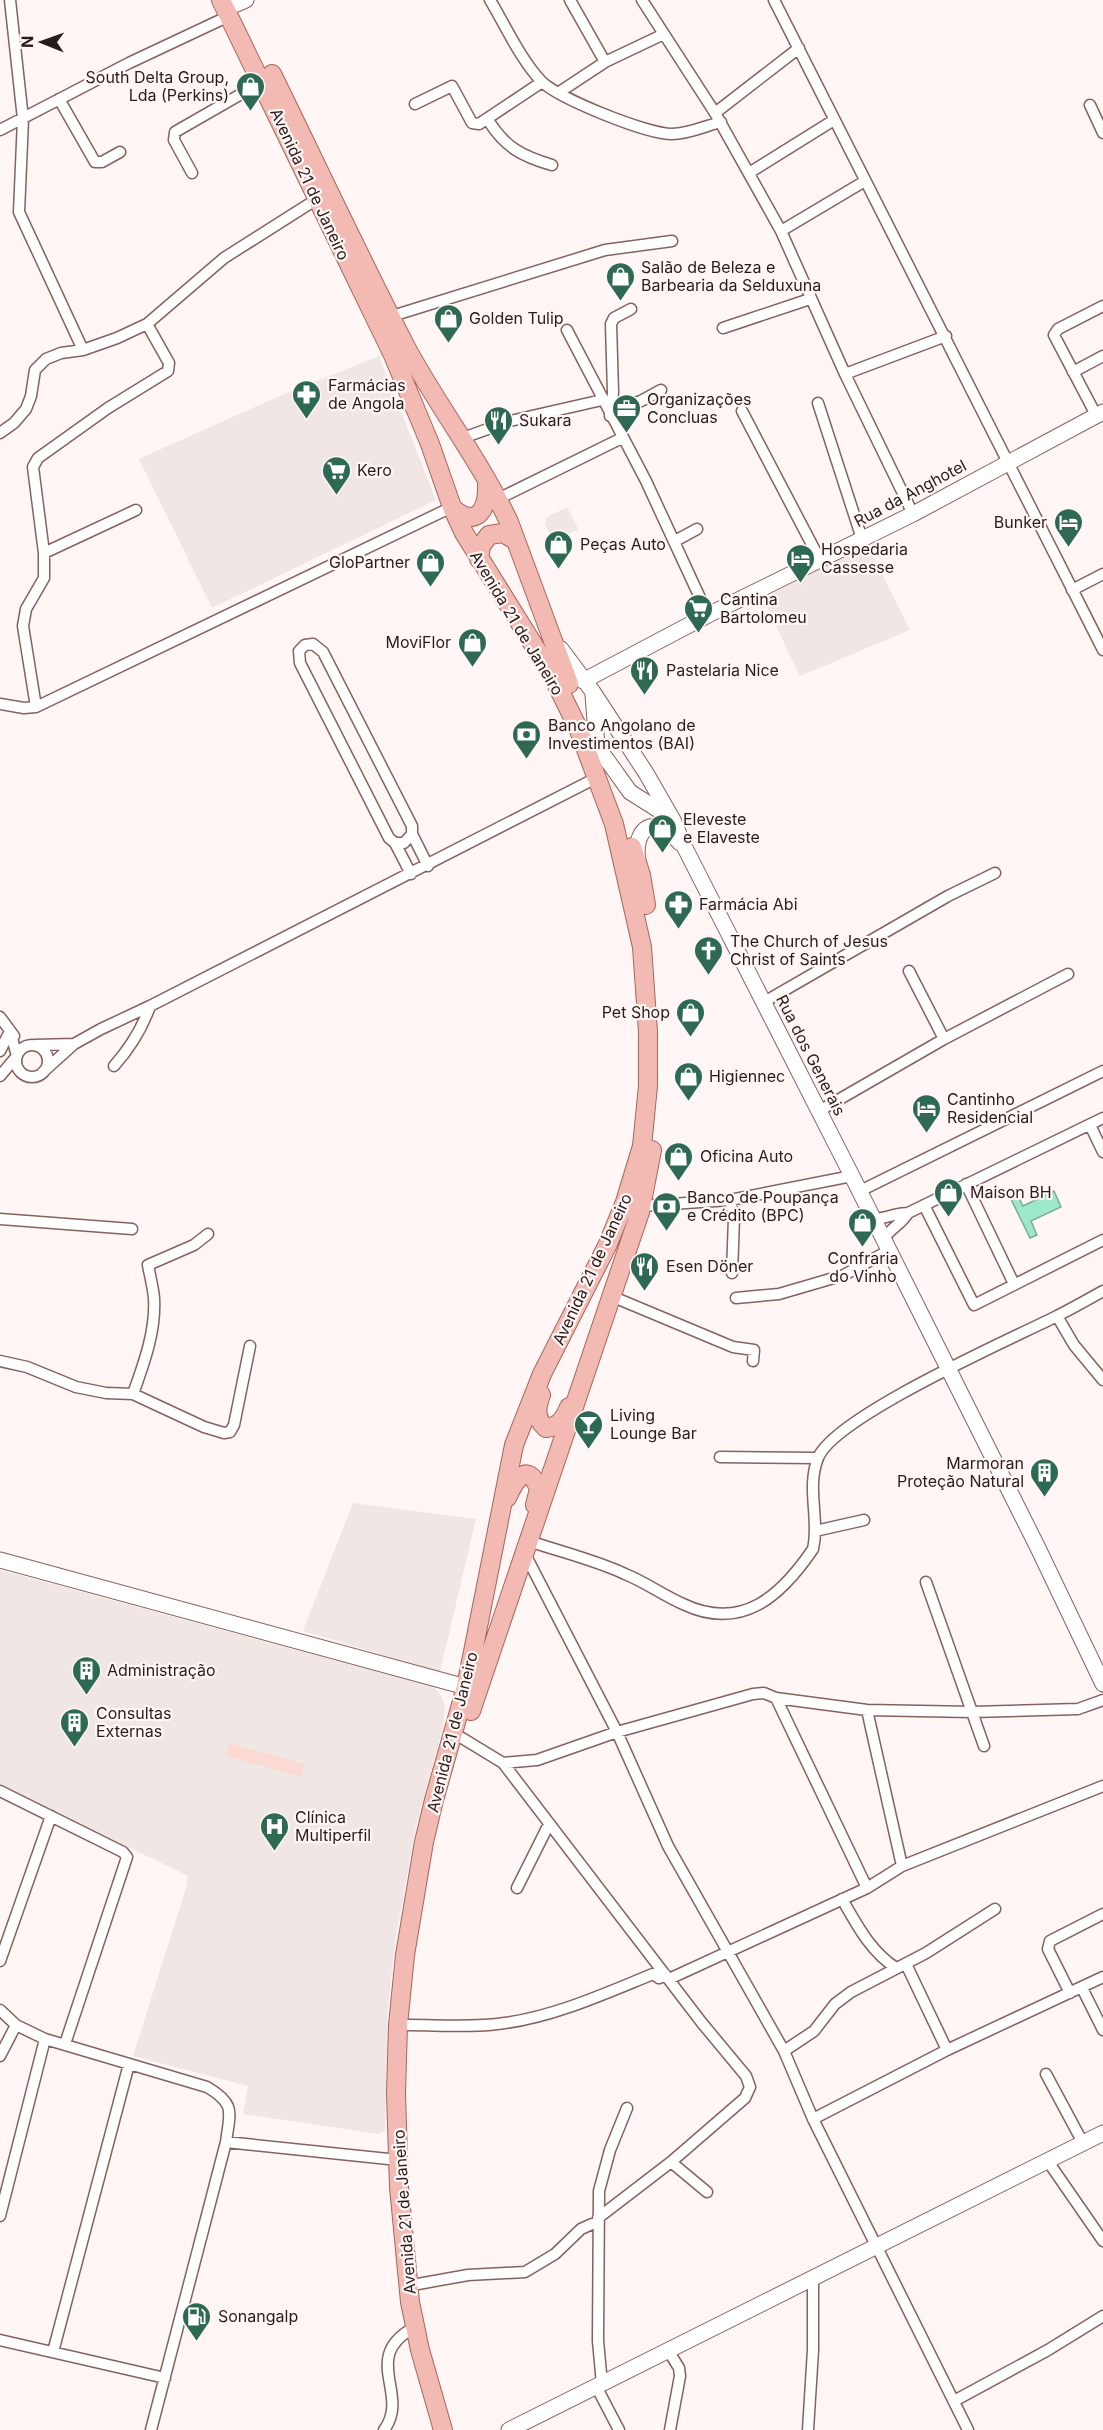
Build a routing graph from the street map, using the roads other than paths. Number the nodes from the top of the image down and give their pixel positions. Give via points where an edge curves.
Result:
1 (10, 0) edge
2 (490, 0) edge
3 (570, 0) edge
4 (642, 0) edge
5 (774, 0) edge
6 (233, 4) edge
7 (664, 34) junction
8 (799, 48) junction
9 (605, 62) junction
10 (262, 82) junction
11 (542, 82) junction
12 (558, 93) junction
13 (59, 99) junction
14 (415, 104) dead end
15 (1090, 105) dead end
16 (718, 117) junction
17 (22, 119) junction
18 (488, 120) junction
19 (834, 120) junction
20 (0, 130) edge
21 (1103, 133) edge
22 (120, 152) dead end
23 (552, 165) dead end
24 (192, 173) dead end
25 (749, 173) junction
26 (865, 180) junction
27 (317, 199) junction
28 (781, 231) junction
29 (672, 241) dead end
30 (810, 299) junction
31 (1103, 306) edge
32 (631, 309) dead end
33 (392, 316) junction
34 (147, 324) junction
35 (723, 328) dead end
36 (567, 330) dead end
37 (946, 336) junction
38 (83, 350) junction
39 (1103, 356) edge
40 (1073, 372) junction
41 (845, 374) junction
42 (661, 390) dead end
43 (602, 400) junction
44 (818, 403) dead end
45 (742, 411) dead end
46 (611, 413) junction
47 (1101, 413) edge
48 (0, 433) edge
49 (622, 438) junction
50 (460, 439) junction
51 (1008, 461) junction
52 (487, 483) junction
53 (498, 499) junction
54 (452, 507) junction
55 (136, 510) dead end
56 (913, 513) junction
57 (697, 529) dead end
58 (862, 539) junction
59 (515, 540) junction
60 (675, 541) junction
61 (44, 553) junction
62 (479, 559) junction
63 (820, 560) junction
64 (1103, 574) edge
65 (1072, 590) junction
66 (540, 609) junction
67 (708, 615) junction
68 (1103, 650) edge
69 (588, 686) junction
70 (0, 704) edge
71 (36, 706) junction
72 (597, 746) junction
73 (598, 777) junction
74 (673, 820) junction
75 (412, 834) junction
76 (395, 843) junction
77 (684, 846) junction
78 (428, 866) junction
79 (995, 873) dead end
80 (411, 874) junction
81 (641, 875) junction
82 (909, 971) dead end
83 (1068, 974) dead end
84 (764, 1002) junction
85 (150, 1006) junction
86 (0, 1017) edge
87 (10, 1031) junction
88 (944, 1039) junction
89 (74, 1044) junction
90 (30, 1046) junction
91 (0, 1051) edge
92 (17, 1056) junction
93 (114, 1066) dead end
94 (1103, 1071) edge
95 (43, 1072) junction
96 (0, 1076) edge
97 (819, 1110) junction
98 (1103, 1118) edge
99 (1089, 1125) junction
100 (1103, 1152) edge
101 (852, 1176) junction
102 (966, 1184) junction
103 (860, 1191) junction
104 (730, 1200) junction
105 (924, 1204) junction
106 (642, 1206) junction
107 (903, 1216) junction
108 (0, 1219) edge
109 (872, 1219) junction
110 (132, 1229) dead end
111 (208, 1234) dead end
112 (1103, 1240) edge
113 (886, 1245) junction
114 (732, 1273) dead end
115 (1014, 1284) junction
116 (1103, 1291) edge
117 (736, 1298) dead end
118 (581, 1300) junction
119 (609, 1303) junction
120 (1057, 1316) junction
121 (250, 1346) dead end
122 (0, 1361) edge
123 (753, 1361) dead end
124 (948, 1369) junction
125 (1103, 1380) edge
126 (133, 1394) junction
127 (720, 1457) dead end
128 (818, 1458) junction
129 (864, 1520) dead end
130 (815, 1531) junction
131 (527, 1548) junction
132 (0, 1560) edge
133 (926, 1582) dead end
134 (480, 1655) junction
135 (1103, 1684) edge
136 (466, 1687) junction
137 (776, 1698) junction
138 (1103, 1700) edge
139 (867, 1710) junction
140 (972, 1713) junction
141 (617, 1732) junction
142 (462, 1738) junction
143 (984, 1746) dead end
144 (503, 1763) junction
145 (1103, 1786) edge
146 (0, 1791) edge
147 (51, 1816) junction
148 (549, 1824) junction
149 (902, 1866) junction
150 (517, 1888) dead end
151 (867, 1888) junction
152 (842, 1899) junction
153 (995, 1909) dead end
154 (1103, 1914) edge
155 (729, 1952) junction
156 (0, 1961) edge
157 (901, 1966) junction
158 (667, 1977) junction
159 (1103, 1977) edge
160 (1082, 1988) junction
161 (1070, 1993) junction
162 (0, 2010) edge
163 (16, 2025) junction
164 (408, 2025) junction
165 (1103, 2030) edge
166 (45, 2039) junction
167 (65, 2044) junction
168 (947, 2050) junction
169 (784, 2051) junction
170 (0, 2056) edge
171 (129, 2064) junction
172 (1046, 2074) dead end
173 (627, 2108) dead end
174 (813, 2119) junction
175 (1103, 2133) edge
176 (226, 2142) junction
177 (1083, 2143) junction
178 (398, 2160) junction
179 (1047, 2160) junction
180 (671, 2162) junction
181 (707, 2192) dead end
182 (0, 2216) edge
183 (598, 2221) junction
184 (1103, 2241) edge
185 (877, 2246) junction
186 (813, 2279) junction
187 (418, 2284) junction
188 (1103, 2316) edge
189 (415, 2328) junction
190 (0, 2340) edge
191 (668, 2350) junction
192 (53, 2352) junction
193 (165, 2378) junction
194 (599, 2385) junction
195 (954, 2401) junction
196 (151, 2430) edge
197 (384, 2430) edge
198 (443, 2430) edge
199 (453, 2430) edge
200 (509, 2430) edge
201 (619, 2430) edge
202 (670, 2430) edge
203 (808, 2430) edge
204 (968, 2430) edge

1 - 17 street
2 - 11 street
3 - 9 street
4 - 7 street
5 - 8 street
6 - 10 main road, Avenida 21 de Janeiro
6 - 13 street
6 - 33 main road, Avenida 21 de Janeiro
7 - 9 street
7 - 16 street
8 - 16 street
8 - 19 street
9 - 12 street
10 - 24 street via 175,132 174,140
10 - 27 main road, Avenida 21 de Janeiro
11 - 12 street
11 - 18 street
12 - 16 street via 623,121 673,134
13 - 17 street
13 - 22 street via 95,162
14 - 18 street via 452,86 472,123
15 - 21 street
16 - 25 street
17 - 20 street
17 - 38 street via 19,212
18 - 23 street via 506,144
19 - 25 street
19 - 26 street
25 - 28 street
26 - 28 street
26 - 37 street
27 - 34 street via 224,258
27 - 54 main road, Avenida 21 de Janeiro via 402,374
28 - 30 street
29 - 33 street via 605,250
30 - 35 street
30 - 41 street
31 - 40 street via 1055,332
32 - 46 street via 612,321
33 - 50 main road, Avenida 21 de Janeiro
34 - 38 street
34 - 61 street via 169,363 168,371 108,408 35,462
36 - 43 street
37 - 41 street
37 - 51 street
38 - 48 street via 53,355 38,366 26,409
39 - 40 street
40 - 47 street
41 - 56 street
42 - 46 street
43 - 46 street
43 - 50 street via 510,421
44 - 58 street
45 - 63 street
46 - 49 street
47 - 51 street, Rua da Anghotel
49 - 53 street
49 - 60 street
50 - 52 main road, Avenida 21 de Janeiro
51 - 56 street, Rua da Anghotel
51 - 65 street
52 - 53 main road, Avenida 21 de Janeiro
52 - 54 main road via 483,511 464,516
53 - 59 main road, Avenida 21 de Janeiro
54 - 62 main road, Avenida 21 de Janeiro
54 - 71 street
55 - 61 street
56 - 58 street, Rua da Anghotel
57 - 60 street
58 - 63 street, Rua da Anghotel
59 - 62 main road via 503,533 489,535 481,546
59 - 66 main road, Avenida 21 de Janeiro
60 - 67 street
61 - 71 street via 43,583 23,620
62 - 73 main road, Avenida 21 de Janeiro via 551,673
63 - 67 street, Rua da Anghotel
64 - 65 street
65 - 68 street
66 - 69 street, Rua dos Generais via 560,647
66 - 72 main road, Avenida 21 de Janeiro
67 - 69 street, Rua da Anghotel via 605,669
69 - 72 street
69 - 74 street, Rua dos Generais
70 - 71 street
72 - 74 street via 630,792
72 - 81 main road, Avenida 21 de Janeiro
73 - 78 street
73 - 118 main road, Avenida 21 de Janeiro via 615,824 642,947 648,1086 636,1173
74 - 77 street, Rua dos Generais
75 - 76 street via 404,843
75 - 76 street via 323,652 314,644 305,645 298,655 300,663
75 - 78 street
76 - 80 street
77 - 81 street via 666,830 647,829 638,837 636,849
77 - 84 street, Rua dos Generais
78 - 80 street
79 - 84 street
80 - 85 street
81 - 106 main road, Avenida 21 de Janeiro via 655,975 658,1031 658,1094
82 - 88 street
83 - 88 street
84 - 97 street, Rua dos Generais
85 - 89 street
85 - 93 street via 135,1039
86 - 87 street
87 - 90 street
87 - 91 street
87 - 92 street
88 - 97 street
89 - 90 street
89 - 95 street
90 - 92 street
90 - 95 street via 46,1053
92 - 95 street via 17,1066 24,1074 34,1076
92 - 96 street
94 - 103 street
97 - 101 street, Rua dos Generais
98 - 99 street
99 - 100 street
99 - 102 street
101 - 103 street, Rua dos Generais
101 - 104 street
102 - 105 street
102 - 115 street
103 - 109 street, Rua dos Generais
104 - 106 street
104 - 114 street via 734,1218
105 - 107 street
105 - 115 street via 974,1305
106 - 119 main road, Avenida 21 de Janeiro
107 - 109 street
107 - 113 street via 890,1229
108 - 110 street
109 - 113 street, Rua dos Generais
111 - 126 street via 186,1249 148,1265 154,1298 152,1330
112 - 115 street
113 - 117 street via 844,1275 779,1294
113 - 124 street, Rua dos Generais
116 - 120 street
118 - 119 main road via 537,1404 539,1422 546,1428 554,1428 566,1415
118 - 134 main road, Avenida 21 de Janeiro via 542,1374 514,1444
119 - 123 street via 722,1343 754,1350
119 - 131 main road, Avenida 21 de Janeiro
120 - 124 street
120 - 125 street via 1074,1346
121 - 126 street via 230,1432 204,1427
122 - 126 street via 27,1367 76,1387
124 - 128 street via 865,1415 828,1443
124 - 135 street, Rua dos Generais
127 - 128 street
128 - 130 street via 813,1484
129 - 130 street
130 - 131 street via 813,1549 788,1579 762,1605 742,1612 721,1613 685,1605 624,1573
131 - 134 main road, Avenida 21 de Janeiro
131 - 141 street
132 - 136 street
133 - 140 street
134 - 134 main road via 539,1489 529,1476 517,1478 504,1507
134 - 136 main road, Avenida 21 de Janeiro
134 - 142 main road, Avenida 21 de Janeiro
136 - 178 main road, Avenida 21 de Janeiro via 434,1800 405,1955 398,2025
137 - 139 street
137 - 141 street via 753,1694
137 - 151 street
138 - 140 street via 1078,1709
139 - 140 street
139 - 149 street
140 - 143 street
141 - 144 street via 537,1760
141 - 155 street via 668,1846
142 - 144 street
142 - 164 main road, Avenida 21 de Janeiro via 427,1883
144 - 148 street
145 - 149 street
146 - 147 street
147 - 156 street
147 - 167 street via 127,1857
148 - 150 street
148 - 158 street
149 - 151 street
151 - 152 street
152 - 155 street
152 - 157 street via 868,1942 887,1962
153 - 157 street
154 - 161 street via 1048,1944
155 - 158 street
155 - 169 street
157 - 168 street
157 - 169 street via 851,1992 835,2004 814,2031
158 - 164 street via 653,1974 522,2020 482,2025
158 - 180 street via 746,2076 750,2087 745,2098
159 - 160 street
160 - 161 street
160 - 165 street
161 - 168 street
162 - 163 street
163 - 166 street
163 - 170 street
164 - 187 main road, Avenida 21 de Janeiro via 406,2186
166 - 167 street
166 - 182 street
167 - 171 street
168 - 174 street
169 - 174 street
171 - 176 street via 207,2087 218,2094 227,2102 230,2112
171 - 192 street
172 - 177 street
173 - 183 street via 604,2171
174 - 185 street
175 - 177 street
176 - 178 street
176 - 193 street
177 - 179 street
178 - 189 main road, Avenida 21 de Janeiro
179 - 184 street
179 - 185 street
180 - 181 street
180 - 183 street
183 - 187 street via 581,2229 555,2254 525,2272 484,2273
183 - 194 street
185 - 186 street
185 - 195 street
186 - 191 street
186 - 203 street
187 - 199 main road, Avenida 21 de Janeiro via 435,2378
188 - 195 street
189 - 197 street via 394,2342 388,2358 393,2412
189 - 198 main road, Avenida 21 de Janeiro
190 - 192 street
191 - 194 street
191 - 202 street via 680,2376
192 - 193 street
193 - 196 street
194 - 200 street
194 - 201 street
195 - 204 street

